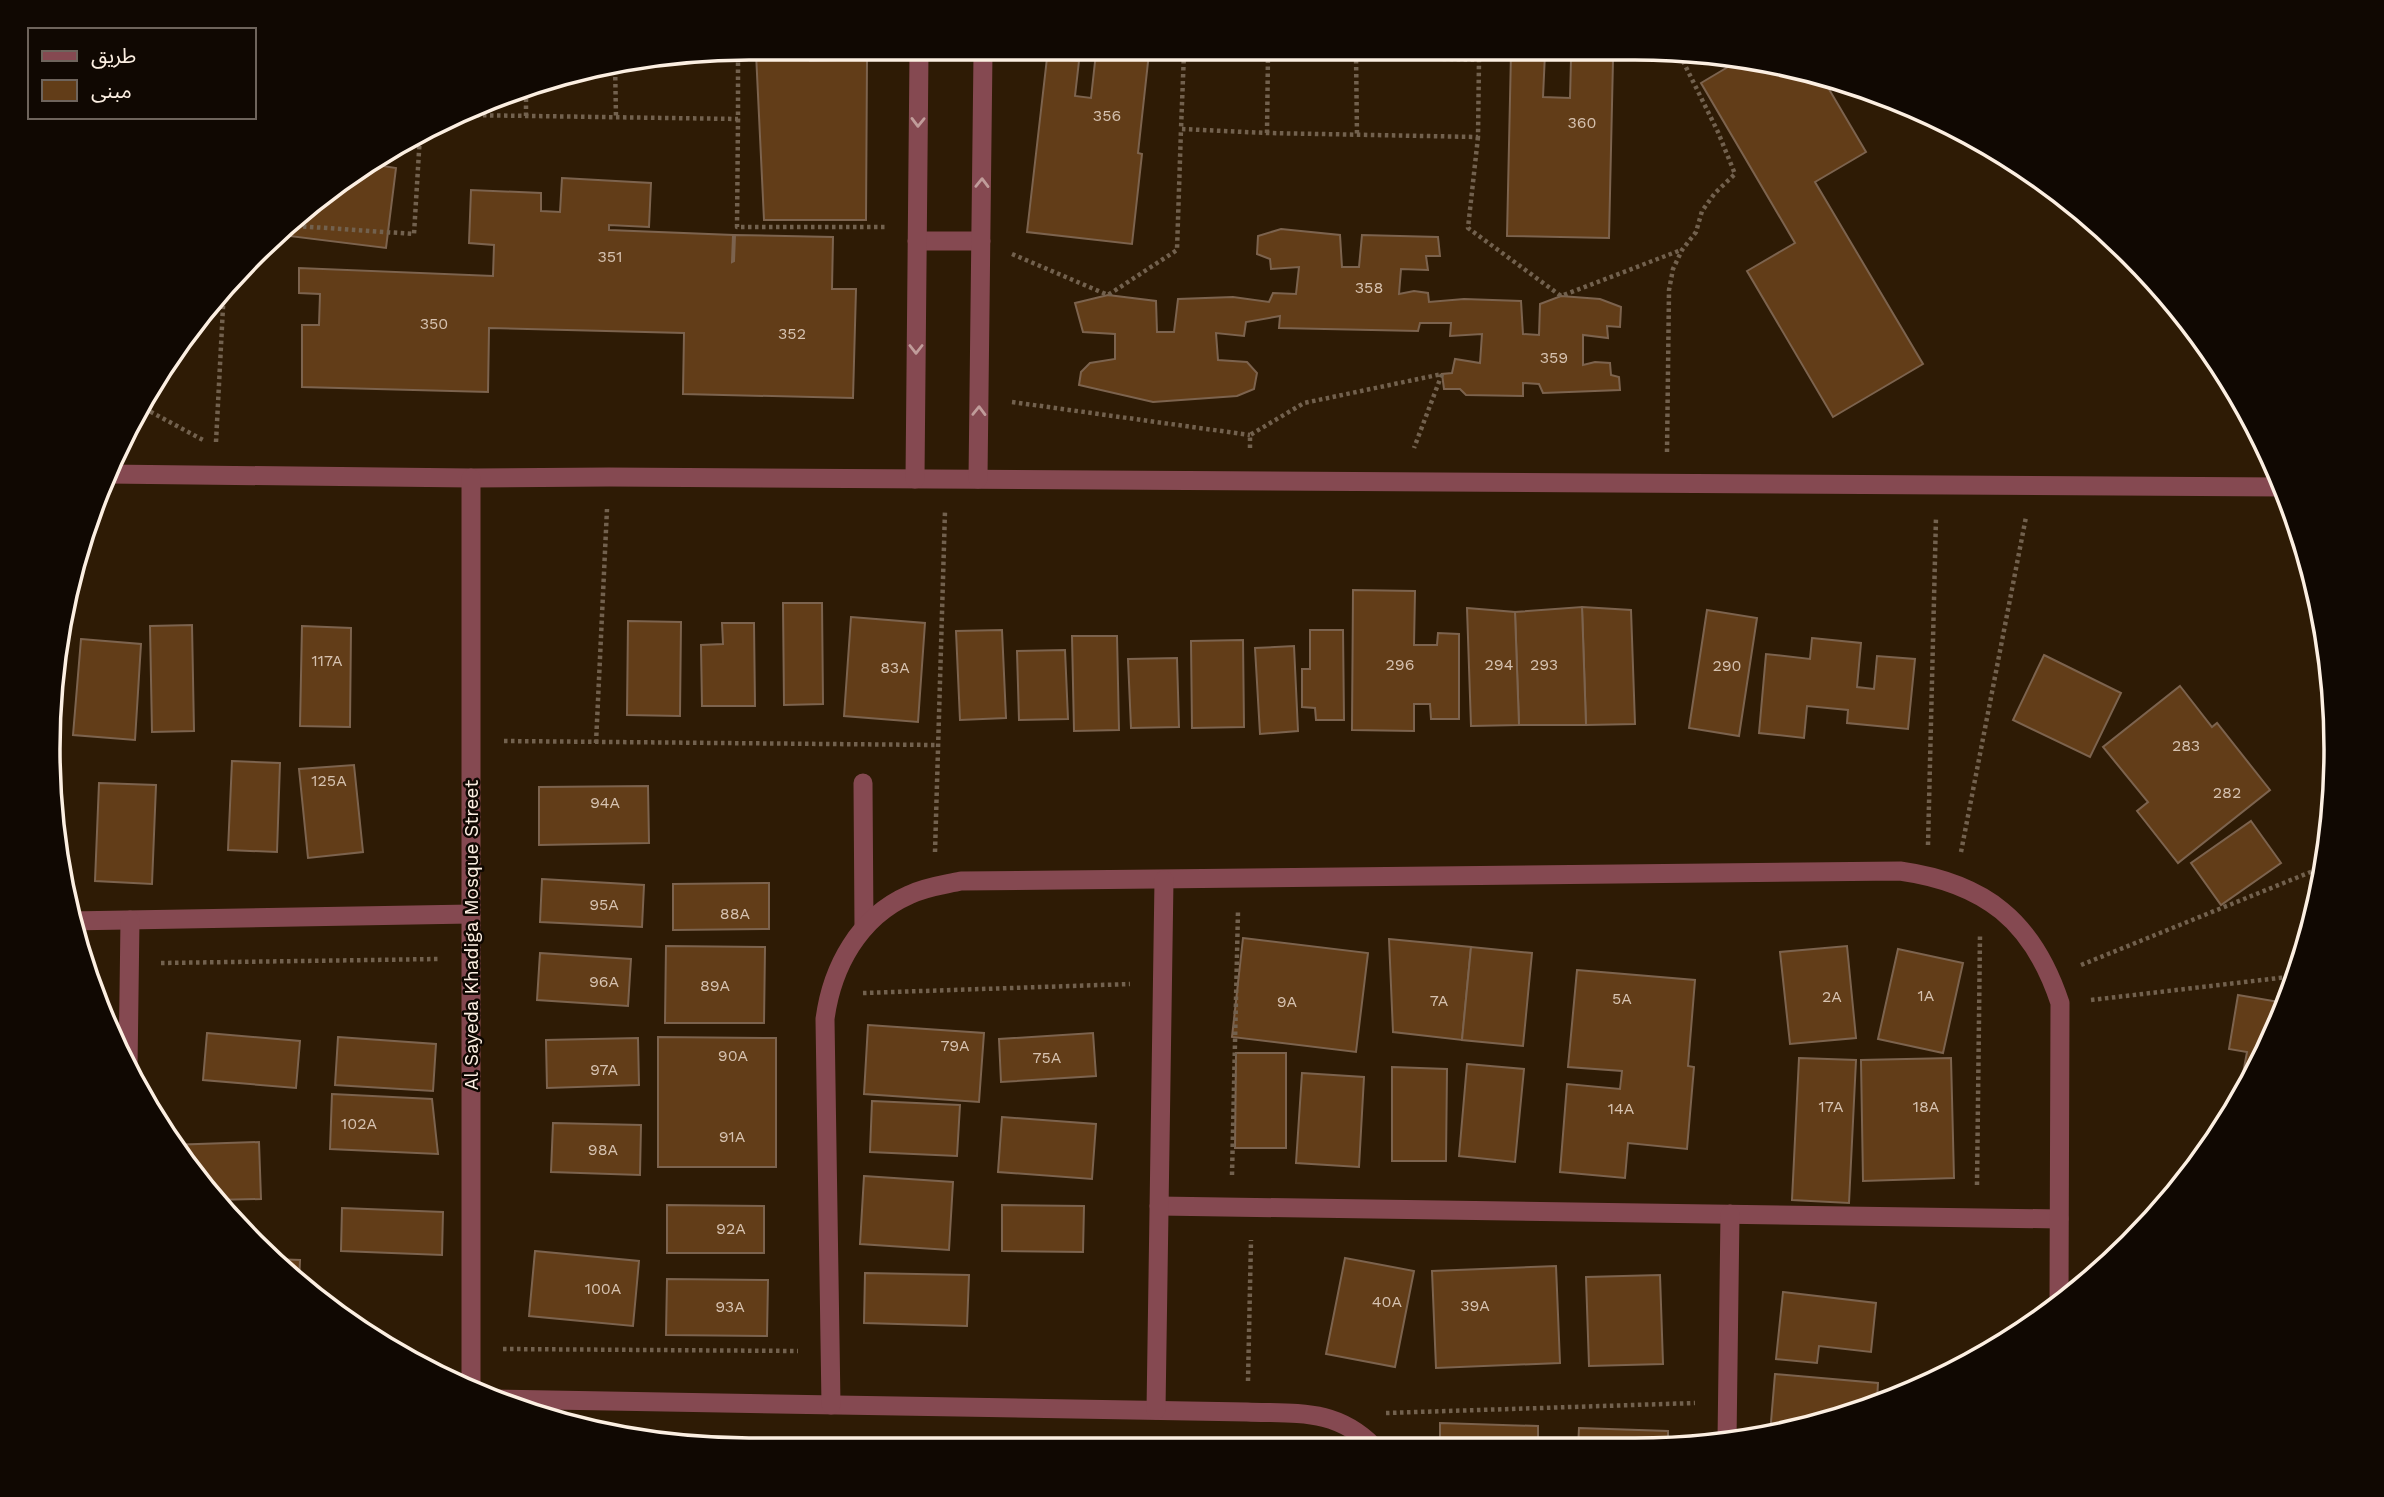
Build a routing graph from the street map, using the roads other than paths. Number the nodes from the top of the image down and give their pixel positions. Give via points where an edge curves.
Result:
1 (919, 60) edge
2 (983, 60) edge
3 (917, 234) junction
4 (981, 241) junction
5 (117, 474) edge
6 (471, 478) junction
7 (915, 479) junction
8 (978, 479) junction
9 (2273, 487) edge
10 (863, 783) dead end
11 (1164, 880) junction
12 (471, 914) junction
13 (130, 919) junction
14 (82, 921) edge
15 (864, 928) junction
16 (128, 1047) edge
17 (1159, 1206) junction
18 (1730, 1214) junction
19 (2059, 1219) junction
20 (2059, 1292) edge
21 (471, 1379) edge
22 (523, 1400) edge
23 (831, 1405) junction
24 (1156, 1410) junction
25 (1727, 1432) edge
26 (1365, 1438) edge

1 -> 3 street
4 -> 2 street
3 - 4 street
3 -> 7 street
8 -> 4 street
5 - 6 street
6 - 7 street
6 - 12 street, Al Sayeda Khadiga Mosque Street
7 - 8 street
8 - 9 street
10 - 15 street
11 - 15 street via 961,881 908,895
11 - 17 street
11 - 19 street via 1900,871 1955,883 1980,895 2023,931 2039,953 2060,1003
12 - 13 street
12 - 21 street, Al Sayeda Khadiga Mosque Street
13 - 14 street
13 - 16 street
15 - 23 street via 837,970 825,1019
17 - 18 street
17 - 24 street
18 - 19 street
18 - 25 street
19 - 20 street
22 - 23 street
23 - 24 street
24 - 26 street via 1320,1415

